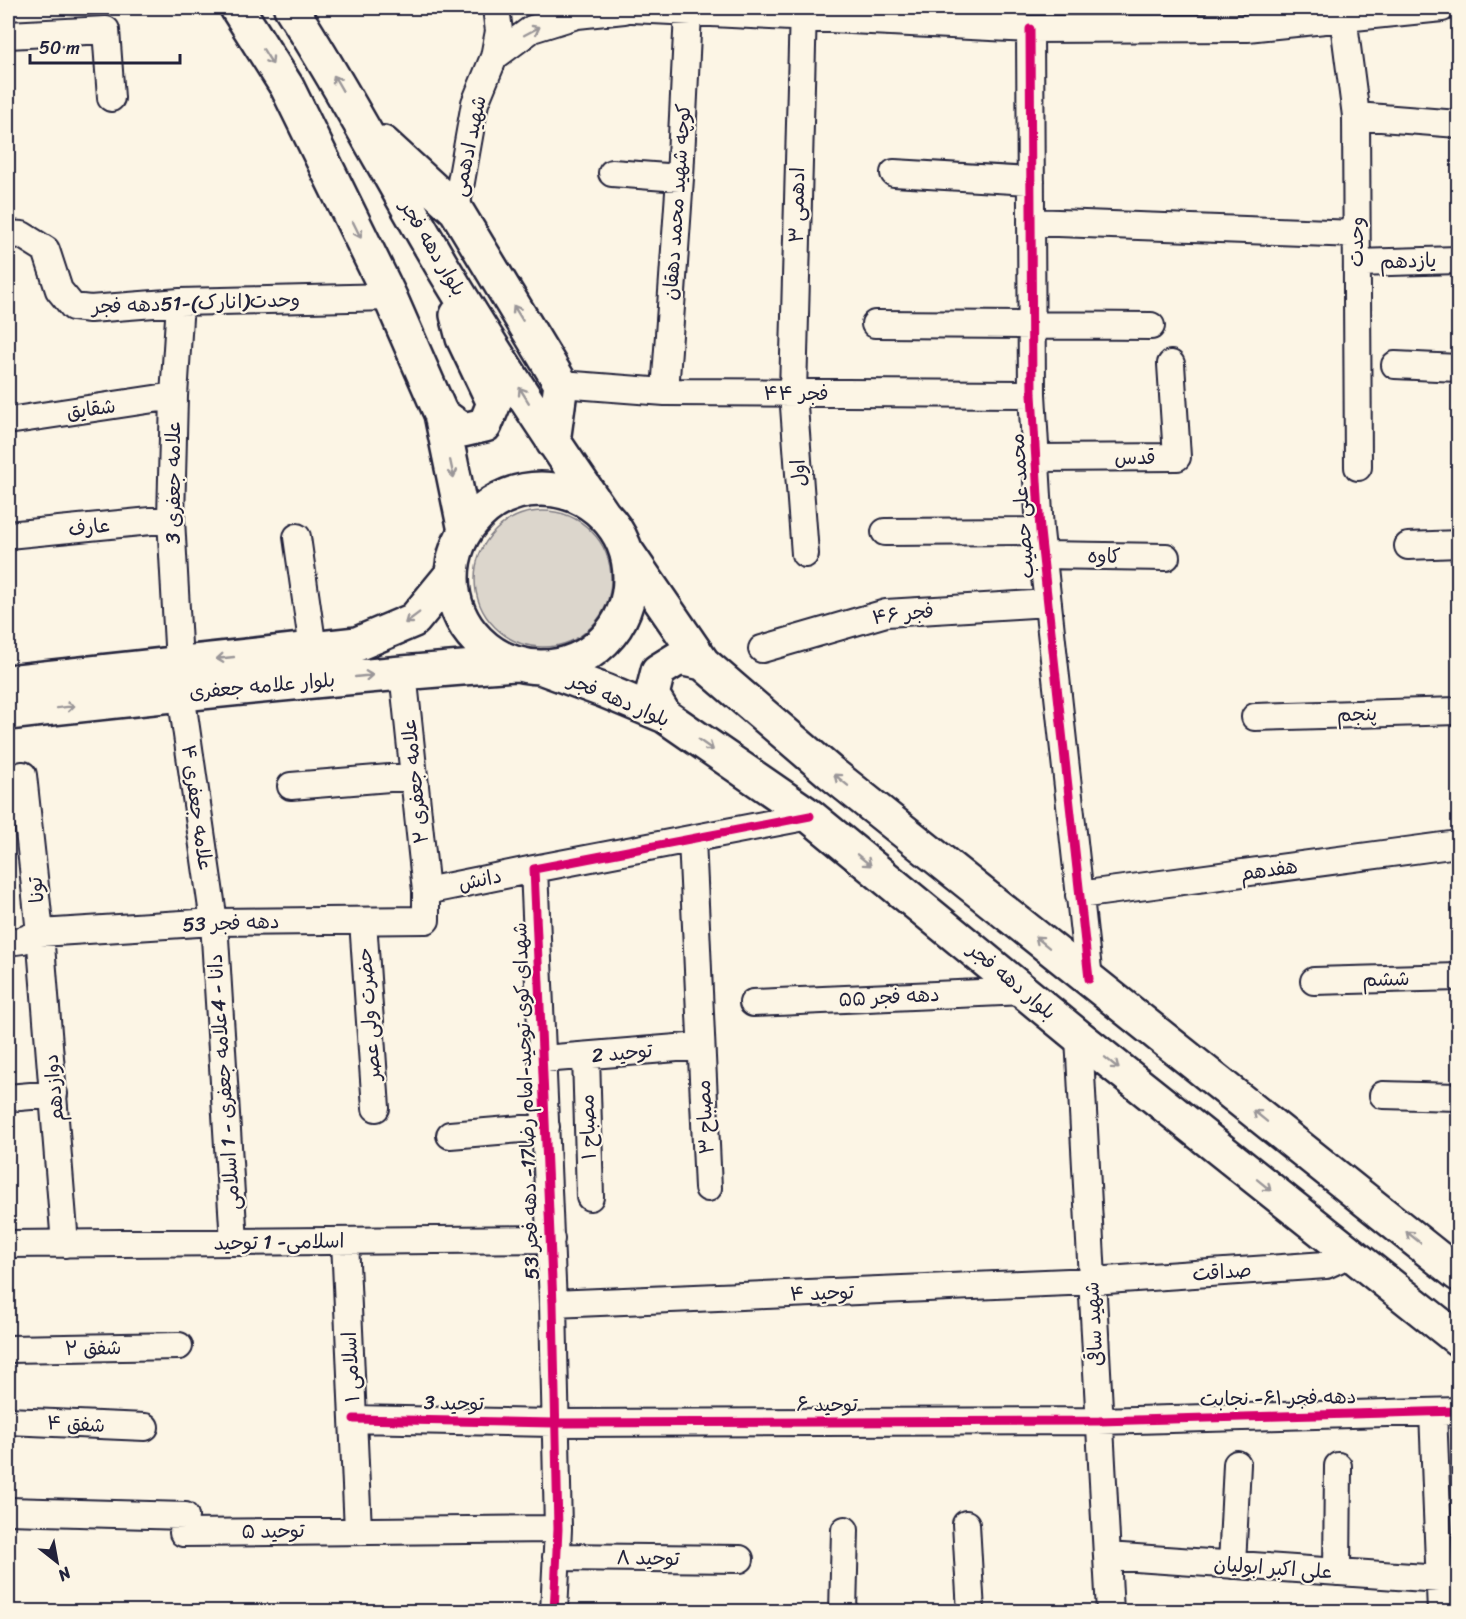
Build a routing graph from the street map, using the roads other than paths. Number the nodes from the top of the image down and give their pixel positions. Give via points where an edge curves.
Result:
1 (237, 8) edge
2 (291, 8) edge
3 (496, 8) edge
4 (1442, 8) edge
5 (618, 9) edge
6 (720, 11) edge
7 (688, 13) junction
8 (802, 13) edge
9 (1342, 13) edge
10 (972, 17) edge
11 (1030, 29) junction
12 (8, 35) edge
13 (494, 57) junction
14 (111, 98) dead end
15 (1356, 116) junction
16 (361, 123) junction
17 (1458, 124) edge
18 (612, 173) dead end
19 (894, 173) dead end
20 (680, 178) junction
21 (1031, 181) junction
22 (456, 210) junction
23 (1031, 222) junction
24 (8, 234) edge
25 (1356, 234) junction
26 (1458, 260) edge
27 (1357, 263) junction
28 (442, 267) junction
29 (390, 297) junction
30 (180, 302) junction
31 (875, 324) dead end
32 (1032, 324) junction
33 (1151, 326) dead end
34 (1171, 364) dead end
35 (1395, 365) dead end
36 (1458, 368) edge
37 (561, 384) junction
38 (664, 392) junction
39 (793, 393) junction
40 (1032, 394) junction
41 (174, 396) junction
42 (441, 414) junction
43 (8, 421) edge
44 (553, 442) junction
45 (1036, 458) junction
46 (1358, 467) dead end
47 (603, 514) junction
48 (171, 519) junction
49 (465, 531) junction
50 (885, 532) dead end
51 (8, 535) edge
52 (297, 537) dead end
53 (1042, 543) junction
54 (1458, 544) edge
55 (1408, 546) dead end
56 (627, 552) junction
57 (805, 554) dead end
58 (1166, 557) dead end
59 (452, 575) junction
60 (1048, 603) junction
61 (313, 649) junction
62 (762, 649) dead end
63 (703, 663) junction
64 (528, 666) junction
65 (403, 672) junction
66 (180, 678) junction
67 (8, 682) edge
68 (1458, 711) edge
69 (8, 713) edge
70 (665, 716) junction
71 (1255, 717) dead end
72 (23, 776) dead end
73 (414, 777) junction
74 (291, 786) dead end
75 (810, 816) junction
76 (692, 840) junction
77 (1458, 844) edge
78 (534, 869) junction
79 (426, 891) junction
80 (1079, 895) junction
81 (363, 921) junction
82 (214, 922) junction
83 (40, 933) junction
84 (8, 942) edge
85 (1458, 977) edge
86 (1089, 979) junction
87 (1314, 981) dead end
88 (1024, 991) junction
89 (753, 1003) dead end
90 (1079, 1037) junction
91 (701, 1046) junction
92 (586, 1056) junction
93 (543, 1059) junction
94 (54, 1094) junction
95 (1383, 1095) dead end
96 (1458, 1096) edge
97 (8, 1098) edge
98 (376, 1108) dead end
99 (546, 1127) junction
100 (450, 1136) dead end
101 (708, 1188) dead end
102 (590, 1197) dead end
103 (551, 1239) junction
104 (345, 1241) junction
105 (234, 1242) junction
106 (8, 1244) edge
107 (65, 1244) junction
108 (1350, 1254) junction
109 (1458, 1274) edge
110 (1092, 1281) junction
111 (553, 1304) junction
112 (1458, 1339) edge
113 (180, 1346) dead end
114 (8, 1349) edge
115 (1458, 1411) edge
116 (1433, 1412) junction
117 (354, 1419) junction
118 (8, 1421) edge
119 (1099, 1421) junction
120 (554, 1423) junction
121 (145, 1427) dead end
122 (1237, 1464) dead end
123 (1338, 1466) dead end
124 (8, 1511) edge
125 (966, 1524) dead end
126 (558, 1529) junction
127 (358, 1530) junction
128 (845, 1530) dead end
129 (1107, 1556) junction
130 (556, 1557) junction
131 (740, 1559) dead end
132 (1232, 1565) junction
133 (1337, 1572) junction
134 (1440, 1579) junction
135 (554, 1611) edge
136 (843, 1611) edge
137 (971, 1611) edge
138 (1110, 1611) edge
139 (1441, 1611) edge

1 -> 29 main road via 286,87
16 -> 2 main road, بلوار دهه فجر
3 - 13 street, شهید ادهمی via 499,31
4 - 9 street
5 - 7 street
13 -> 5 street via 532,29 577,15
6 - 7 street
6 - 8 street
7 - 20 street, کوچه شهید محمد دهقان
8 - 10 street
8 - 39 street, ادهمی ۳
9 - 11 street via 1247,28
9 - 15 street, وحدت
10 - 11 street
11 - 21 street, محمد علی حصیب
12 - 14 street via 106,30
13 - 22 street, شهید ادهمی via 475,103
15 - 17 street
15 - 25 street, وحدت
16 - 22 main road
16 - 28 main road, بلوار دهه فجر
18 - 20 street
19 - 21 street
20 - 38 street, کوچه شهید محمد دهقان
21 - 23 street, محمد علی حصیب
37 -> 22 main road
23 - 25 street
23 - 32 street, محمد علی حصیب
24 - 30 street, وحدت(انارک)-51دهه فجر via 22,235 46,250 59,290 73,307
25 - 27 street, وحدت
26 - 27 street, یازدهم
27 - 46 street, وحدت
28 - 42 main road via 463,338 494,403 486,425 463,430
44 -> 28 main road, بلوار دهه فجر
29 - 30 street, وحدت(انارک)-51دهه فجر
29 - 42 main road
30 - 41 street, علامه جعفری 3
31 - 32 street
32 - 33 street
32 - 40 street, محمد علی حصیب
34 - 45 street, قدس via 1177,457
35 - 36 street
37 - 38 street, فجر ۴۴
37 - 44 main road
38 - 39 street, فجر ۴۴
39 - 40 street, فجر ۴۴
39 - 57 street, اول
40 - 45 street, محمد علی حصیب
41 - 43 street, شقایق
41 - 48 street, علامه جعفری 3
42 -> 49 main road
44 - 47 main road, بلوار دهه فجر
45 - 53 street, محمد علی حصیب
47 - 49 main road via 585,500 541,489 498,500 479,513
47 - 56 main road via 618,531
48 - 51 street, عارف
48 - 66 street, علامه جعفری 3
49 - 59 main road
50 - 53 street, کاوه
52 - 61 street
53 - 58 street, کاوه
53 - 60 street, محمد علی حصیب
54 - 55 street
56 - 63 main road
56 - 64 main road via 631,576 628,600 605,641 586,656 564,664
59 -> 61 main road, بلوار علامه جعفری via 414,620 357,644
59 - 64 main road via 453,598 462,621 476,640 495,655
60 - 62 street, فجر ۴۶ via 886,613
60 - 80 street, محمد علی حصیب
61 -> 66 main road, بلوار علامه جعفری
63 - 70 main road via 679,658 658,671 652,695
86 -> 63 main road via 831,773
64 - 65 main road, بلوار علامه جعفری
64 - 70 main road, بلوار دهه فجر
66 -> 65 main road, بلوار علامه جعفری
65 - 73 street, علامه جعفری ۲
66 - 67 main road, بلوار علامه جعفری
69 -> 66 main road, بلوار علامه جعفری
66 - 82 street, علامه جعفری ۴
68 - 71 street, پنجم
70 -> 75 main road, بلوار دهه فجر
72 - 83 street, تونا
73 - 74 street
73 - 79 street, علامه جعفری ۲
75 - 76 street
75 -> 88 main road, بلوار دهه فجر
76 - 78 street
76 - 91 street, مصباح ۳
77 - 80 street, هفدهم
78 - 79 street, دانش
78 - 93 street, شهدای کوی توحید-امام رضا17- دهه فجر 53
79 - 81 street, دهه فجر 53 via 426,920
80 - 86 street, محمد علی حصیب
81 - 82 street, دهه فجر 53
81 - 98 street, حضرت ولی عصر
82 - 83 street, دهه فجر 53
82 - 105 street, دانا - 4علامه جعفری - 1 اسلامی
83 - 84 street, دهه فجر 53
83 - 94 street, دوازدهم
85 - 87 street, ششم
109 -> 86 main road
88 - 89 street, دهه فجر ۵۵
88 - 90 main road, بلوار دهه فجر
90 -> 108 main road, بلوار دهه فجر
90 - 110 street, شهید ساقی
91 - 92 street, توحید 2
91 - 101 street, مصباح ۳
92 - 93 street, توحید 2
92 - 102 street, مصباح ۱
93 - 99 street, شهدای کوی توحید-امام رضا17- دهه فجر 53
94 - 97 street
94 - 107 street, دوازدهم
95 - 96 street
99 - 100 street
99 - 103 street, شهدای کوی توحید-امام رضا17- دهه فجر 53
103 - 104 street, اسلامی- 1 توحید
103 - 111 street, شهدای کوی توحید-امام رضا17- دهه فجر 53
104 - 105 street, اسلامی- 1 توحید
104 - 117 street, اسلامی ۱
105 - 107 street, اسلامی- 1 توحید
106 - 107 street, اسلامی- 1 توحید
108 - 110 street, صداقت via 1326,1265
108 - 112 main road, بلوار دهه فجر
110 - 111 street, توحید ۴
110 - 119 street, شهید ساقی
111 - 120 street, شهدای کوی توحید-امام رضا17- دهه فجر 53
113 - 114 street, شفق ۲
115 - 116 street, دهه فجر ۶۱- نجابت
116 - 119 street, دهه فجر ۶۱- نجابت
116 - 134 street
117 - 120 street, توحید 3
117 - 127 street, اسلامی ۱
118 - 121 street, شفق ۴
119 - 120 street, توحید ۶
119 - 129 street, شهید ساقی
120 - 126 street, شهدای کوی توحید-امام رضا17- دهه فجر 53
122 - 132 street
123 - 133 street
124 - 127 street, توحید ۵ via 185,1516 183,1533
125 - 137 street
126 - 127 street, توحید ۵
126 - 130 street, شهدای کوی توحید-امام رضا17- دهه فجر 53
128 - 136 street
129 - 132 street, علی اکبر ابولیان
129 - 138 street, شهید ساقی
130 - 131 street, توحید ۸
130 - 135 street, شهدای کوی توحید-امام رضا17- دهه فجر 53
132 - 133 street, علی اکبر ابولیان
133 - 134 street, علی اکبر ابولیان
134 - 139 street

